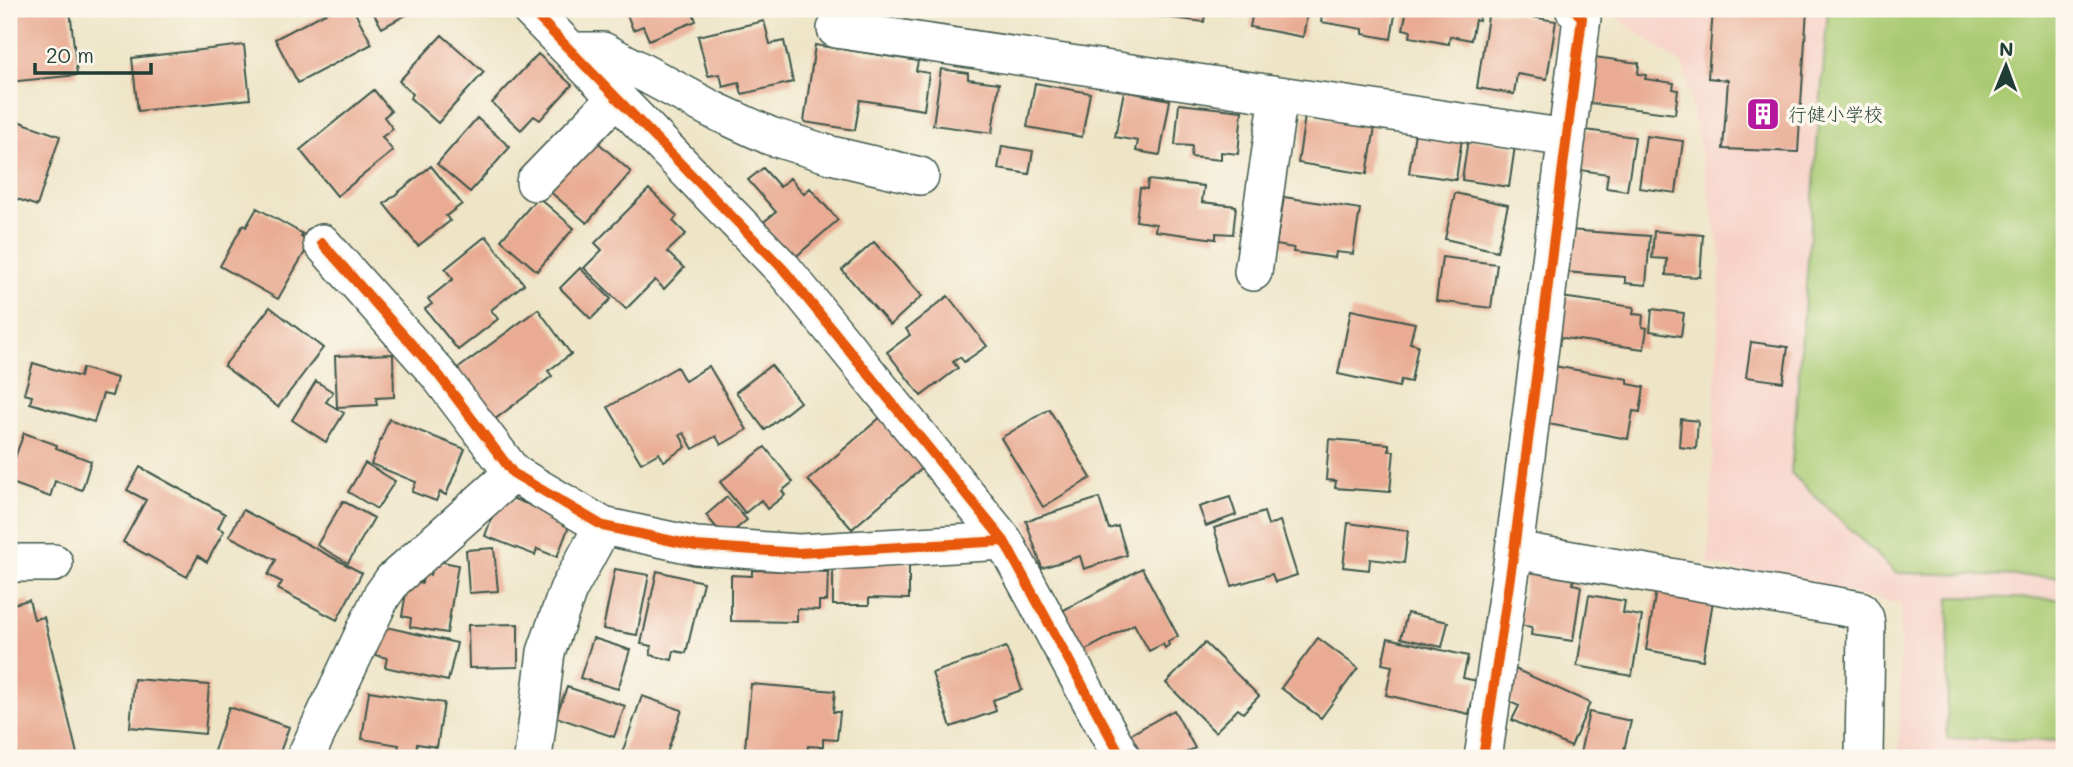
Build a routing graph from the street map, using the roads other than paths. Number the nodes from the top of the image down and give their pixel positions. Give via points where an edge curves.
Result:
1 (1574, 9) edge
2 (550, 14) edge
3 (836, 29) dead end
4 (572, 51) junction
5 (1279, 95) junction
6 (617, 97) junction
7 (1566, 138) junction
8 (920, 176) dead end
9 (534, 182) dead end
10 (322, 243) dead end
11 (1252, 272) dead end
12 (513, 473) junction
13 (603, 526) junction
14 (1004, 541) junction
15 (1514, 550) junction
16 (9, 563) edge
17 (54, 564) dead end
18 (1111, 755) edge
19 (305, 758) edge
20 (533, 758) edge
21 (1483, 758) edge
22 (1864, 758) edge

1 - 7 street via 1582,18
2 - 4 street
3 - 5 street
4 - 6 street
4 - 8 street via 603,51 770,136
5 - 7 street
5 - 11 street
6 - 9 street
6 - 14 street via 784,270
7 - 15 street
10 - 12 street via 438,374
12 - 13 street
12 - 19 street via 393,580
13 - 14 street via 696,546 799,553
13 - 20 street via 568,590 546,652
14 - 18 street
15 - 21 street
15 - 22 street via 1860,610 1866,626
16 - 17 street

